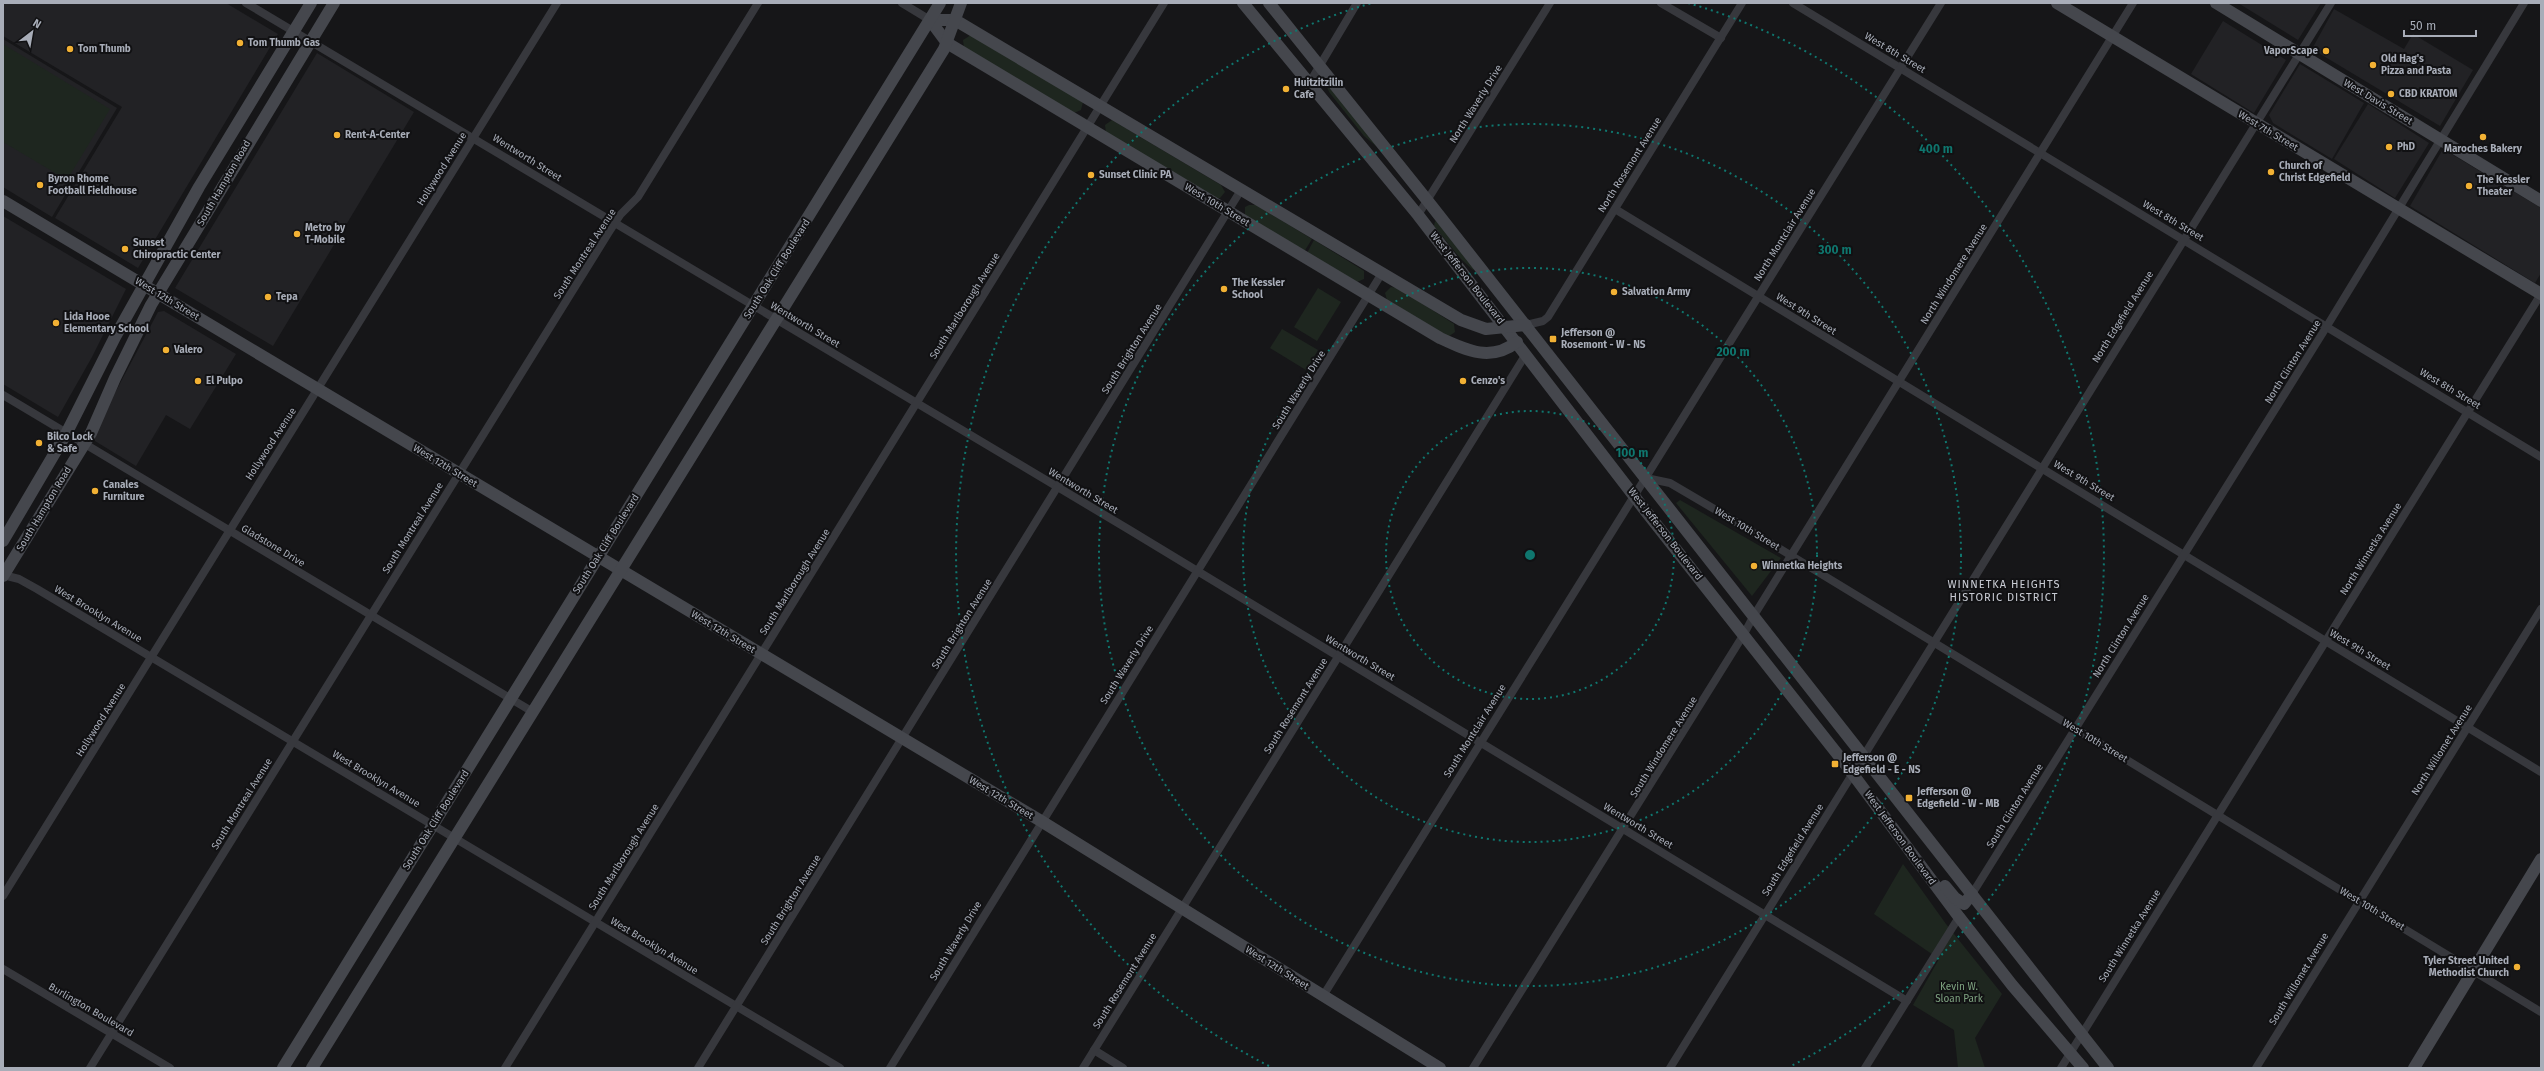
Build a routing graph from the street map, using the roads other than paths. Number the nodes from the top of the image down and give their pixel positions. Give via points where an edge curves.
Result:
1 (246, 3) edge
2 (310, 3) edge
3 (334, 3) edge
4 (557, 3) edge
5 (758, 3) edge
6 (902, 3) edge
7 (940, 3) edge
8 (961, 3) edge
9 (1164, 3) edge
10 (1243, 3) edge
11 (1269, 3) edge
12 (1357, 3) edge
13 (1550, 3) edge
14 (1661, 3) edge
15 (1742, 3) edge
16 (1793, 3) edge
17 (1942, 3) edge
18 (2057, 3) edge
19 (2133, 3) edge
20 (2216, 3) edge
21 (2331, 3) edge
22 (2524, 3) edge
23 (930, 20) junction
24 (955, 20) junction
25 (294, 31) junction
26 (2113, 36) junction
27 (1721, 38) junction
28 (311, 42) junction
29 (947, 43) junction
30 (2300, 54) junction
31 (1320, 64) junction
32 (1900, 68) junction
33 (1310, 82) junction
34 (1101, 106) junction
35 (2257, 124) junction
36 (1088, 128) junction
37 (474, 138) junction
38 (2440, 140) junction
39 (221, 151) junction
40 (2041, 153) junction
41 (237, 160) junction
42 (1241, 190) junction
43 (1428, 200) junction
44 (3, 201) edge
45 (2541, 201) edge
46 (1615, 209) junction
47 (2397, 209) junction
48 (1228, 212) junction
49 (1418, 215) junction
50 (614, 223) junction
51 (2184, 239) junction
52 (1382, 273) junction
53 (144, 285) junction
54 (158, 293) junction
55 (2541, 294) edge
56 (1369, 296) junction
57 (1758, 297) junction
58 (754, 306) junction
59 (775, 318) junction
60 (1526, 325) junction
61 (2327, 326) junction
62 (1505, 327) junction
63 (1517, 342) junction
64 (1526, 354) junction
65 (1900, 382) junction
66 (319, 388) junction
67 (3, 395) edge
68 (916, 404) junction
69 (2468, 411) junction
70 (66, 434) junction
71 (83, 445) junction
72 (2541, 457) edge
73 (2042, 468) junction
74 (458, 474) junction
75 (1646, 478) junction
76 (1058, 487) junction
77 (1634, 495) junction
78 (228, 530) junction
79 (3, 540) edge
80 (2184, 554) junction
81 (599, 556) junction
82 (1791, 556) junction
83 (622, 570) junction
84 (1198, 571) junction
85 (3, 575) edge
86 (2541, 609) edge
87 (370, 616) junction
88 (1753, 617) junction
89 (1744, 634) junction
90 (2325, 641) junction
91 (1933, 642) junction
92 (761, 655) junction
93 (1338, 656) junction
94 (151, 657) junction
95 (511, 699) junction
96 (533, 712) junction
97 (2469, 728) junction
98 (2075, 729) junction
99 (903, 739) junction
100 (292, 741) junction
101 (1481, 742) junction
102 (1864, 756) junction
103 (2541, 772) edge
104 (1853, 774) junction
105 (2217, 814) junction
106 (1041, 821) junction
107 (433, 825) junction
108 (1624, 829) junction
109 (454, 838) junction
110 (1912, 854) junction
111 (2541, 859) edge
112 (1972, 894) junction
113 (3, 896) edge
114 (2358, 900) junction
115 (1182, 909) junction
116 (1765, 914) junction
117 (1959, 917) junction
118 (595, 922) junction
119 (3, 969) edge
120 (2473, 971) junction
121 (1323, 996) junction
122 (1907, 1001) junction
123 (736, 1006) junction
124 (2541, 1012) edge
125 (111, 1034) junction
126 (2080, 1035) junction
127 (1094, 1050) junction
128 (2070, 1054) junction
129 (1437, 1067) edge
130 (90, 1068) edge
131 (170, 1068) edge
132 (283, 1068) edge
133 (312, 1068) edge
134 (505, 1068) edge
135 (698, 1068) edge
136 (840, 1068) edge
137 (890, 1068) edge
138 (1083, 1068) edge
139 (1123, 1068) edge
140 (1474, 1068) edge
141 (1670, 1068) edge
142 (1865, 1068) edge
143 (2061, 1068) edge
144 (2083, 1068) edge
145 (2108, 1068) edge
146 (2256, 1068) edge
147 (2414, 1068) edge

1 - 25 street, Wentworth Street
2 - 25 street, South Hampton Road
3 - 28 street, South Hampton Road
4 - 37 street, Hollywood Avenue
5 - 50 street, South Montreal Avenue via 638,197
6 - 23 street, West 10th Street
7 - 23 street, South Oak Cliff Boulevard
8 - 24 street
9 - 34 street, South Marlborough Avenue
10 - 33 street, West Jefferson Boulevard
11 - 31 street, West Jefferson Boulevard
12 - 31 street
13 - 43 street, North Waverly Drive
14 - 27 street
15 - 27 street, North Rosemont Avenue
16 - 32 street, West 8th Street
17 - 32 street, North Montclair Avenue
18 - 26 street, West 7th Street
19 - 26 street, North Windomere Avenue
20 - 30 street, West Davis Street
21 - 30 street, North Edgefield Avenue
22 - 38 street, North Clinton Avenue
23 - 24 street
23 - 29 street, West 10th Street
23 - 58 street, South Oak Cliff Boulevard
24 - 29 street
24 - 34 street
25 - 28 street, Wentworth Street
25 - 39 street, South Hampton Road
26 - 35 street, West 7th Street
26 - 40 street, North Windomere Avenue
27 - 46 street, North Rosemont Avenue
28 - 37 street, Wentworth Street
28 - 41 street, South Hampton Road
29 - 36 street, West 10th Street
29 - 59 street
30 - 35 street, North Edgefield Avenue
30 - 38 street, West Davis Street
31 - 33 street
31 - 43 street, West Jefferson Boulevard
32 - 40 street, West 8th Street
32 - 57 street, North Montclair Avenue
33 - 49 street, West Jefferson Boulevard
34 - 36 street, South Marlborough Avenue
34 - 42 street
35 - 47 street, West 7th Street
35 - 51 street, North Edgefield Avenue
36 - 48 street, West 10th Street
36 - 68 street, South Marlborough Avenue
37 - 50 street, Wentworth Street
37 - 66 street, Hollywood Avenue
38 - 45 street, West Davis Street
38 - 47 street, North Clinton Avenue
39 - 41 street
39 - 53 street, South Hampton Road
40 - 51 street, West 8th Street
40 - 65 street, North Windomere Avenue
41 - 54 street, South Hampton Road
42 - 48 street, South Brighton Avenue
42 - 52 street
43 - 49 street, North Waverly Drive
43 - 60 street, West Jefferson Boulevard
44 - 53 street, West 12th Street
46 - 57 street, West 9th Street
46 - 60 street, North Rosemont Avenue via 1548,317 1543,321
47 - 55 street, West 7th Street
47 - 61 street, North Clinton Avenue
48 - 56 street, West 10th Street
48 - 76 street, South Brighton Avenue
49 - 62 street, West Jefferson Boulevard
50 - 58 street, Wentworth Street
50 - 74 street, South Montreal Avenue
51 - 61 street, West 8th Street
51 - 73 street, North Edgefield Avenue
52 - 56 street, South Waverly Drive
52 - 62 street via 1477,328 1486,330
53 - 54 street, West 12th Street
53 - 70 street, South Hampton Road
54 - 66 street, West 12th Street
54 - 71 street, South Hampton Road via 142,320
55 - 69 street, North Winnetka Avenue
56 - 63 street, West 10th Street via 1440,338 1469,350 1496,354
56 - 84 street, South Waverly Drive
57 - 65 street, West 9th Street
57 - 75 street, North Montclair Avenue
58 - 59 street, Wentworth Street
58 - 81 street, South Oak Cliff Boulevard
59 - 68 street, Wentworth Street
59 - 83 street
60 - 62 street
60 - 75 street, West Jefferson Boulevard
61 - 69 street, West 8th Street
61 - 80 street, North Clinton Avenue
62 - 63 street, West Jefferson Boulevard
63 - 64 street, West Jefferson Boulevard
64 - 77 street, West Jefferson Boulevard
64 - 93 street, South Rosemont Avenue
65 - 73 street, West 9th Street
65 - 82 street, North Windomere Avenue
66 - 74 street, West 12th Street
66 - 78 street, Hollywood Avenue
67 - 70 street, Gladstone Drive
68 - 76 street, Wentworth Street
68 - 92 street, South Marlborough Avenue
69 - 72 street, West 8th Street
69 - 90 street, North Winnetka Avenue
70 - 71 street, Gladstone Drive
70 - 79 street, South Hampton Road
71 - 78 street, Gladstone Drive
71 - 85 street, South Hampton Road
73 - 80 street, West 9th Street
73 - 91 street, North Edgefield Avenue
74 - 81 street, West 12th Street
74 - 87 street, South Montreal Avenue
75 - 77 street, South Montclair Avenue
75 - 82 street, West 10th Street via 1670,484
75 - 88 street, West Jefferson Boulevard
76 - 84 street, Wentworth Street
76 - 99 street, South Brighton Avenue
77 - 89 street, West Jefferson Boulevard
77 - 101 street, South Montclair Avenue
78 - 87 street, Gladstone Drive
78 - 94 street, Hollywood Avenue
80 - 90 street, West 9th Street
80 - 98 street, North Clinton Avenue
81 - 83 street, West 12th Street
81 - 95 street, South Oak Cliff Boulevard
82 - 88 street, South Windomere Avenue
82 - 91 street, West 10th Street
83 - 92 street, West 12th Street
83 - 96 street
84 - 93 street, Wentworth Street
84 - 106 street, South Waverly Drive
85 - 94 street, West Brooklyn Avenue via 19,579
86 - 97 street, North Willomet Avenue
87 - 95 street, Gladstone Drive
87 - 100 street, South Montreal Avenue
88 - 89 street, South Windomere Avenue
88 - 102 street, West Jefferson Boulevard
89 - 104 street, West Jefferson Boulevard
89 - 108 street, South Windomere Avenue
90 - 97 street, West 9th Street
90 - 105 street, North Winnetka Avenue
91 - 98 street, West 10th Street
91 - 102 street, South Edgefield Avenue
92 - 99 street, West 12th Street
92 - 118 street, South Marlborough Avenue
93 - 101 street, Wentworth Street
93 - 115 street, South Rosemont Avenue
94 - 100 street, West Brooklyn Avenue
94 - 113 street, Hollywood Avenue
95 - 96 street, Gladstone Drive
95 - 107 street, South Oak Cliff Boulevard
96 - 109 street
97 - 103 street, West 9th Street
97 - 114 street, North Willomet Avenue
98 - 105 street, West 10th Street
98 - 112 street, South Clinton Avenue
99 - 106 street, West 12th Street
99 - 123 street, South Brighton Avenue
100 - 107 street, West Brooklyn Avenue
100 - 125 street, South Montreal Avenue
101 - 108 street, Wentworth Street
101 - 121 street, South Montclair Avenue
102 - 104 street, South Edgefield Avenue
102 - 112 street, West Jefferson Boulevard
104 - 110 street, West Jefferson Boulevard
104 - 116 street, South Edgefield Avenue
105 - 114 street, West 10th Street
105 - 126 street, South Winnetka Avenue
106 - 115 street, West 12th Street
106 - 137 street, South Waverly Drive
107 - 109 street, West Brooklyn Avenue
107 - 132 street, South Oak Cliff Boulevard
108 - 116 street, Wentworth Street
108 - 140 street, South Windomere Avenue
109 - 118 street, West Brooklyn Avenue
109 - 133 street
110 - 112 street via 1925,861 1955,898 1964,904
110 - 117 street, West Jefferson Boulevard
111 - 120 street
112 - 126 street, West Jefferson Boulevard
114 - 120 street, West 10th Street
114 - 146 street, South Willomet Avenue
115 - 121 street, West 12th Street
115 - 127 street, South Rosemont Avenue
116 - 122 street, Wentworth Street
116 - 141 street, South Edgefield Avenue
117 - 122 street
117 - 128 street, West Jefferson Boulevard
118 - 123 street, West Brooklyn Avenue
118 - 134 street, South Marlborough Avenue
119 - 125 street, Burlington Boulevard
120 - 124 street, West 10th Street
120 - 147 street
121 - 129 street, West 12th Street
122 - 142 street
123 - 135 street, South Brighton Avenue
123 - 136 street, West Brooklyn Avenue
125 - 130 street, South Montreal Avenue
125 - 131 street, Burlington Boulevard
126 - 128 street, South Winnetka Avenue
126 - 145 street, West Jefferson Boulevard
127 - 138 street, South Rosemont Avenue
127 - 139 street
128 - 143 street, South Winnetka Avenue
128 - 144 street, West Jefferson Boulevard

